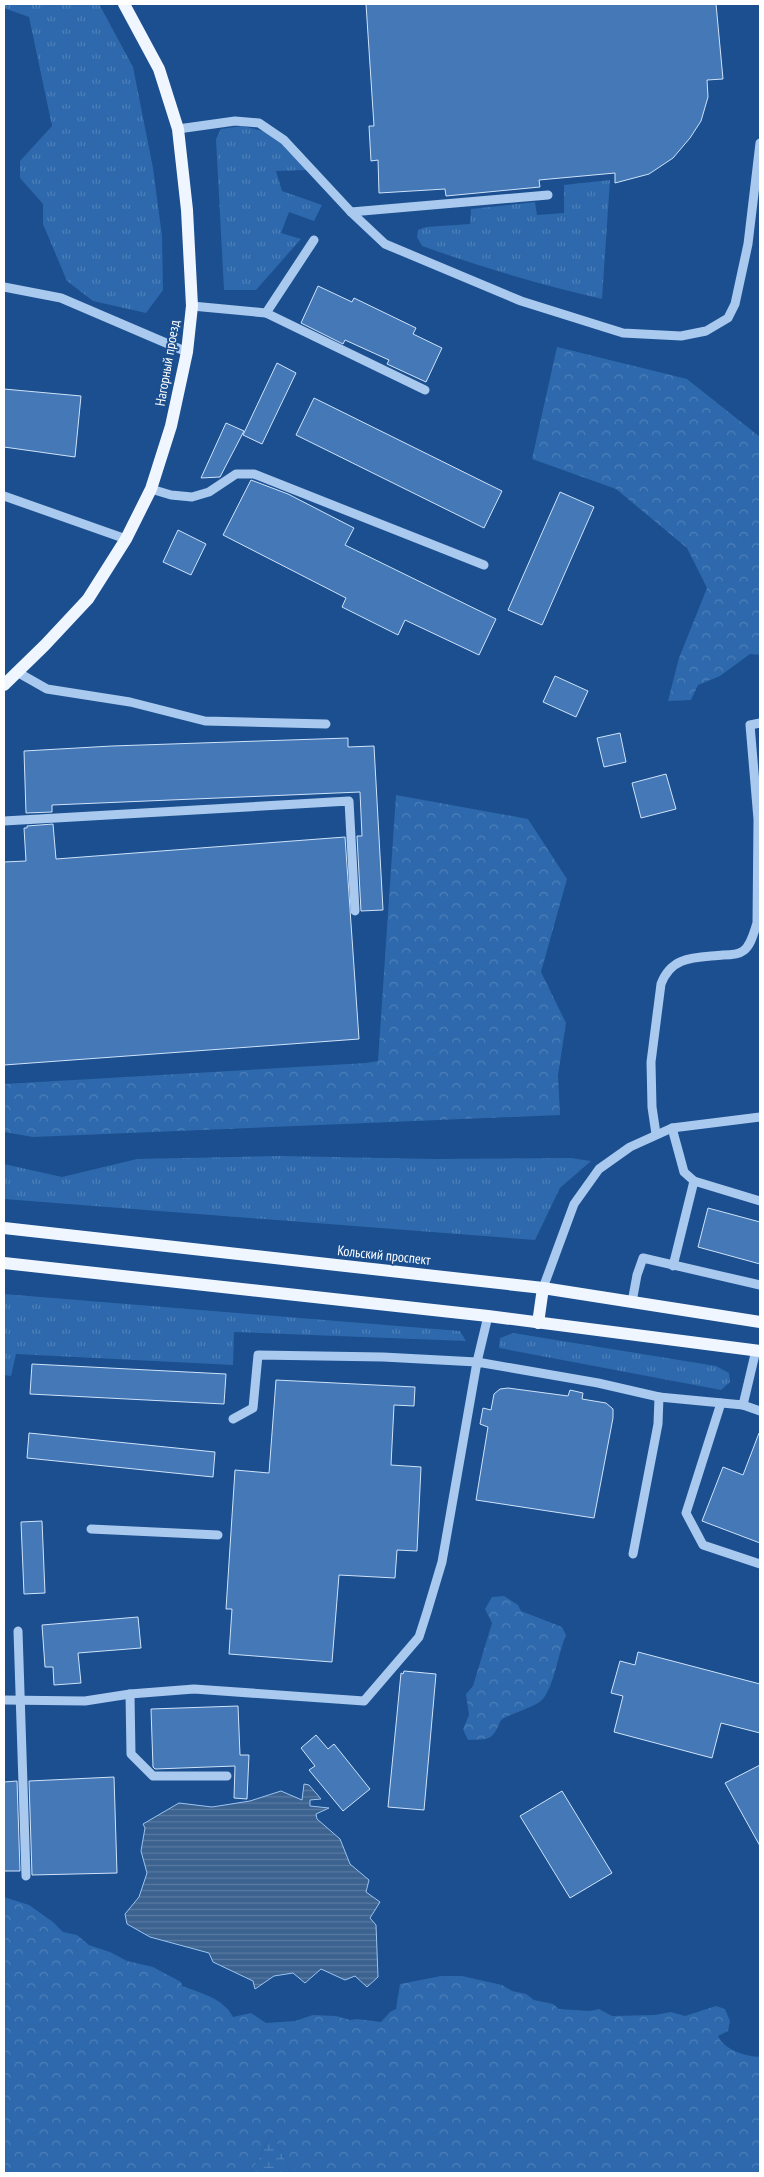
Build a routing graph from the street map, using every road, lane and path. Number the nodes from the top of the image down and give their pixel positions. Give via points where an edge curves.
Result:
1 (124, 4) edge
2 (178, 129) junction
3 (760, 143) edge
4 (548, 195) dead end
5 (351, 212) junction
6 (314, 240) dead end
7 (4, 287) edge
8 (192, 306) junction
9 (266, 313) junction
10 (187, 352) junction
11 (425, 390) dead end
12 (150, 489) junction
13 (4, 496) edge
14 (126, 539) junction
15 (484, 565) dead end
16 (17, 672) junction
17 (4, 685) edge
18 (760, 723) edge
19 (326, 724) dead end
20 (4, 821) edge
21 (355, 911) dead end
22 (760, 1117) edge
23 (672, 1128) junction
24 (656, 1134) junction
25 (694, 1181) junction
26 (760, 1201) edge
27 (4, 1228) edge
28 (4, 1263) edge
29 (673, 1266) junction
30 (760, 1285) edge
31 (543, 1288) junction
32 (632, 1302) junction
33 (488, 1316) junction
34 (760, 1322) edge
35 (538, 1323) junction
36 (758, 1350) edge
37 (478, 1362) junction
38 (659, 1397) junction
39 (721, 1403) junction
40 (743, 1406) junction
41 (760, 1411) edge
42 (233, 1419) dead end
43 (91, 1529) dead end
44 (218, 1535) dead end
45 (633, 1554) dead end
46 (760, 1564) edge
47 (18, 1631) dead end
48 (130, 1694) junction
49 (4, 1700) edge
50 (20, 1700) junction
51 (227, 1776) dead end
52 (26, 1876) dead end

1 - 2 main road, Нагорный проезд via 159,69
2 - 5 street via 234,121 259,123 284,140
2 - 8 main road, Нагорный проезд via 187,210
3 - 5 street via 748,244 735,304 728,318 706,331 681,336 623,333 521,301 385,244
4 - 5 street
6 - 9 street
7 - 10 street via 61,298
8 - 9 street
8 - 10 main road, Нагорный проезд
9 - 11 street
10 - 12 main road, Нагорный проезд via 171,426
12 - 14 main road, Нагорный проезд
12 - 15 street via 192,497 208,492 236,474 254,474
13 - 14 street
14 - 16 main road, Нагорный проезд via 88,600
16 - 17 main road, Нагорный проезд
16 - 19 street via 47,689 130,702 204,721
18 - 24 street via 750,725 758,819 755,929 743,951 684,960 672,965 665,974 652,1062
20 - 21 street via 349,801
22 - 23 street
23 - 24 street
23 - 25 street via 684,1172
24 - 31 street via 630,1147 599,1169 574,1204
25 - 26 street
25 - 29 street
27 - 31 main road, Кольский проспект
28 - 33 main road
29 - 30 street
29 - 32 street via 643,1258
31 - 32 main road, Кольский проспект
31 - 35 main road
32 - 34 main road, Кольский проспект
33 - 35 main road
33 - 37 street
35 - 36 main road
36 - 40 street
37 - 38 street
37 - 42 street via 258,1355 253,1408
37 - 48 street via 442,1562 427,1612 418,1637 364,1701 194,1689
38 - 39 street
38 - 45 street via 658,1424
39 - 40 street
39 - 46 street via 686,1513 703,1546
40 - 41 street
43 - 44 street
47 - 50 street
48 - 50 street via 85,1701
48 - 51 street via 130,1754 152,1776
49 - 50 street
50 - 52 street

